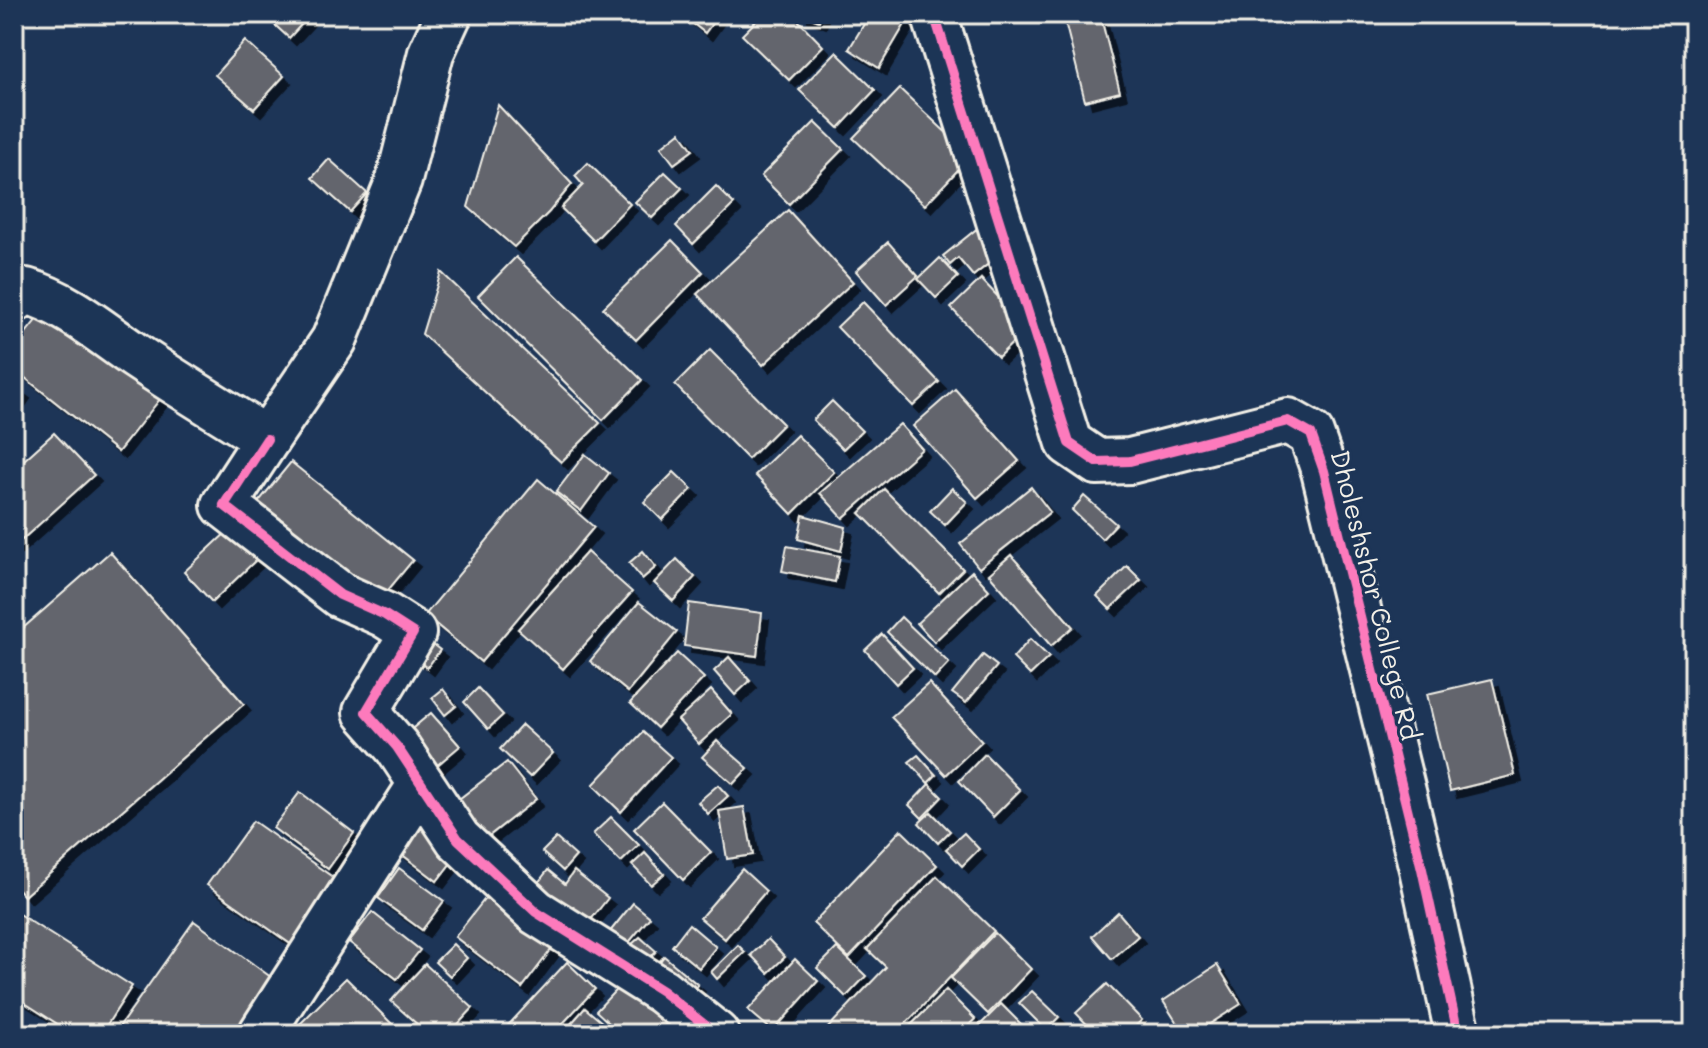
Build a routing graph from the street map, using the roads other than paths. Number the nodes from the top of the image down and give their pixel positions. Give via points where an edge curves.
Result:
1 (449, 14) edge
2 (934, 14) edge
3 (14, 300) edge
4 (267, 439) junction
5 (421, 784) junction
6 (261, 1034) edge
7 (716, 1034) edge
8 (1458, 1034) edge

1 - 4 street via 431,53 399,180 334,340
2 - 8 street, Dholeshshor College Rd via 1069,443 1097,462 1130,461 1288,421 1311,434 1411,823
3 - 4 street via 26,291 42,295
4 - 5 street via 224,505 340,595 413,633 366,712
5 - 6 street
5 - 7 street via 458,839 536,912 662,991

